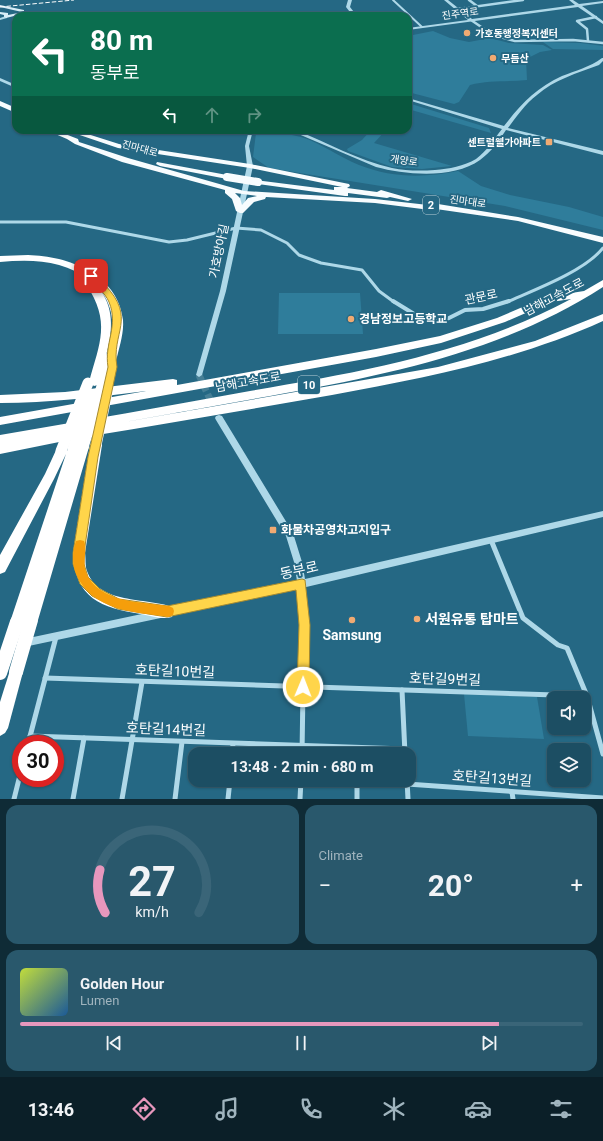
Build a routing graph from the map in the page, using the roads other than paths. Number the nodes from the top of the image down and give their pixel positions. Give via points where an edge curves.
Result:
1 (350, 0) edge
2 (393, 0) edge
3 (446, 0) edge
4 (469, 0) edge
5 (523, 0) edge
6 (571, 0) edge
7 (592, 0) edge
8 (603, 2) edge
9 (586, 3) junction
10 (578, 4) junction
11 (0, 6) edge
12 (477, 6) junction
13 (458, 9) junction
14 (25, 12) edge
15 (352, 12) edge
16 (406, 12) edge
17 (1, 13) edge
18 (12, 14) edge
19 (12, 16) edge
20 (6, 17) junction
21 (596, 17) junction
22 (412, 18) edge
23 (0, 19) edge
24 (471, 20) junction
25 (603, 23) edge
26 (422, 27) junction
27 (412, 28) edge
28 (588, 41) junction
29 (603, 43) edge
30 (603, 59) edge
31 (0, 79) edge
32 (12, 85) edge
33 (412, 100) edge
34 (0, 103) edge
35 (0, 108) edge
36 (12, 109) edge
37 (12, 114) edge
38 (504, 128) junction
39 (60, 134) edge
40 (72, 134) edge
41 (80, 134) edge
42 (250, 134) edge
43 (301, 134) edge
44 (70, 138) junction
45 (603, 153) edge
46 (250, 166) junction
47 (228, 176) junction
48 (258, 180) junction
49 (226, 190) junction
50 (244, 194) junction
51 (268, 196) junction
52 (408, 199) junction
53 (438, 206) junction
54 (240, 211) junction
55 (0, 222) edge
56 (236, 228) junction
57 (603, 235) edge
58 (603, 240) edge
59 (603, 248) edge
60 (0, 262) edge
61 (603, 283) edge
62 (589, 293) junction
63 (603, 317) edge
64 (106, 356) junction
65 (275, 371) junction
66 (199, 376) tunnel mouth
67 (99, 381) junction
68 (0, 399) edge
69 (219, 418) dead end
70 (0, 421) edge
71 (0, 440) edge
72 (0, 449) edge
73 (72, 449) junction
74 (603, 514) edge
75 (491, 538) junction
76 (0, 568) edge
77 (302, 584) junction
78 (167, 612) junction
79 (56, 637) junction
80 (0, 647) edge
81 (0, 673) edge
82 (45, 678) junction
83 (142, 682) junction
84 (303, 687) junction
85 (402, 690) junction
86 (585, 691) edge
87 (547, 695) edge
88 (591, 710) edge
89 (0, 728) edge
90 (30, 735) edge
91 (64, 737) edge
92 (84, 738) junction
93 (132, 740) junction
94 (182, 742) junction
95 (233, 744) junction
96 (302, 746) junction
97 (233, 747) edge
98 (313, 747) edge
99 (405, 747) edge
100 (603, 754) edge
101 (416, 783) edge
102 (17, 787) edge
103 (229, 787) edge
104 (300, 787) edge
105 (357, 787) edge
106 (407, 787) edge
107 (512, 792) junction
108 (603, 798) edge
109 (14, 799) edge
110 (73, 799) edge
111 (122, 799) edge
112 (175, 799) edge
113 (228, 799) edge
114 (300, 799) edge
115 (357, 799) edge
116 (408, 799) edge
117 (513, 799) edge

1 - 15 street via 348,7
2 - 16 street
3 - 13 street
4 - 12 street
5 - 12 street
6 - 10 street
7 - 9 street, 진주역로
8 - 9 street, 진주역로
9 - 10 street, 진주역로
10 - 21 street
10 - 24 street, 진주역로
11 - 14 main road
12 - 13 street
13 - 24 street
17 - 18 main road
17 - 20 main road via 6,14
19 - 20 main road
20 - 23 street
21 - 25 street
21 - 28 street via 577,21 588,30
22 - 26 street
24 - 26 street, 진주역로
24 - 28 street via 493,34 515,41
26 - 27 street, 진주역로
28 - 29 street
30 - 38 street, 개양로 via 546,87 528,99
31 - 32 street
33 - 38 street
34 - 36 highway
35 - 37 highway
38 - 43 street, 개양로 via 485,153 467,165 414,172 389,168
38 - 45 street
39 - 44 highway, 진마대로 / 2
40 - 47 highway, 진마대로 / 2 via 134,154
41 - 46 highway via 118,146
42 - 46 street, 가호방아길 via 247,146
44 - 47 highway, 진마대로 / 2 via 131,157
44 - 49 highway via 77,143 125,160
46 - 50 street, 가호방아길
46 - 52 highway
47 - 48 highway, 2, bridge
48 - 52 highway, 진마대로 / 2
48 - 53 highway, 진마대로 / 2
49 - 50 highway
49 - 54 highway via 236,198
50 - 51 highway
50 - 54 street, 가호방아길
51 - 53 highway via 375,201 430,208
51 - 54 highway via 254,198
52 - 57 highway, 진마대로 / 2 via 519,215
53 - 58 highway, 진마대로 / 2 via 518,219
54 - 56 street, 가호방아길
55 - 56 street, 관문로 via 66,222 169,242
56 - 59 street, 관문로 via 261,230 287,243 299,255 321,263 362,270 379,291 402,308 419,317 441,322 465,310 482,309 506,302 596,257
56 - 66 street, 가호방아길
60 - 64 highway via 28,258 54,260 64,262 91,276 109,295 116,311 118,329
61 - 62 highway, 남해고속도로 / 10
62 - 65 highway via 549,299 501,320 441,339 376,354
62 - 71 highway, 남해고속도로 / 10 via 530,325 417,363 364,375
63 - 72 highway, 남해고속도로 / 10 via 578,329 512,352 443,370
64 - 67 highway
64 - 67 highway via 112,367
65 - 68 highway via 72,396
65 - 70 highway
67 - 73 highway, bridge
67 - 73 highway, bridge
67 - 78 highway, bridge via 96,445 79,553 81,575 92,589 107,599 124,605
69 - 77 street via 290,535
73 - 76 highway via 50,476
73 - 81 highway, bridge
73 - 89 highway, bridge via 31,620
74 - 75 street, 동부로
75 - 77 street, 동부로
75 - 86 street via 523,618 558,645 567,648
77 - 78 street, 동부로
77 - 84 street
78 - 79 street, 동부로
79 - 80 street, 동부로
79 - 82 street
82 - 83 street, 호탄길10번길
82 - 90 street
83 - 84 street, 호탄길10번길
83 - 93 street
84 - 85 street, 호탄길9번길
84 - 96 street
85 - 87 street, 호탄길9번길
85 - 99 street
88 - 100 street
91 - 92 street, 호탄길14번길
92 - 93 street, 호탄길14번길
92 - 110 street
93 - 94 street, 호탄길14번길
93 - 111 street
94 - 95 street, 호탄길14번길
94 - 112 street
95 - 96 street, 호탄길14번길
95 - 97 street
96 - 98 street
101 - 107 street, 호탄길13번길
102 - 109 street
103 - 113 street
104 - 114 street
105 - 115 street
106 - 116 street
107 - 108 street, 호탄길13번길
107 - 117 street

